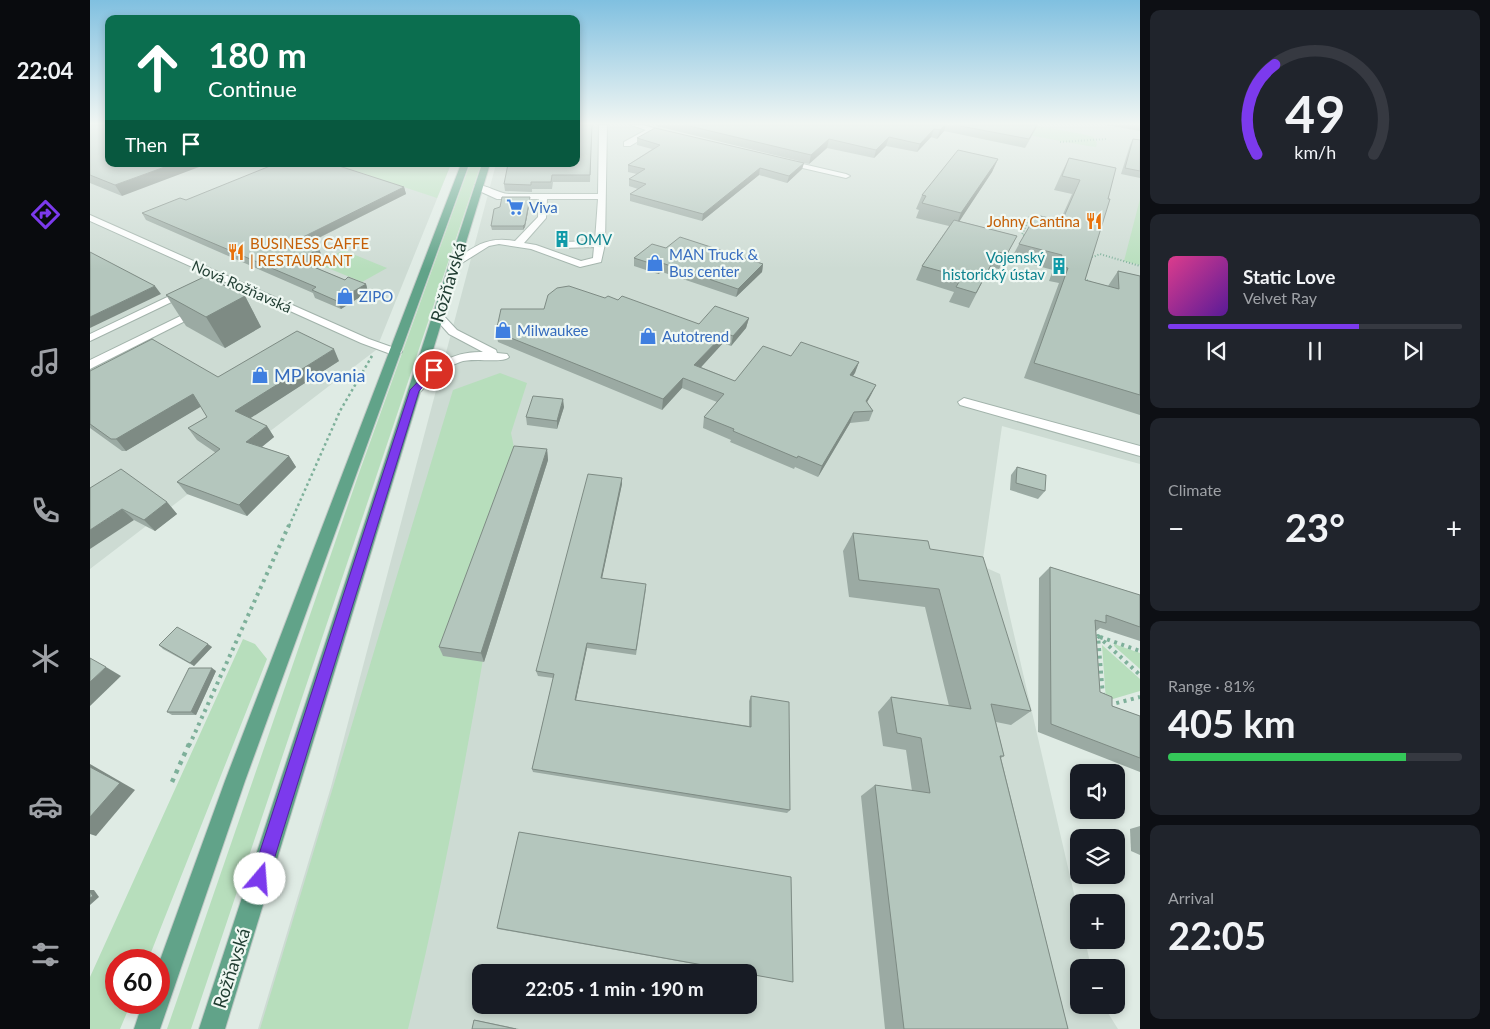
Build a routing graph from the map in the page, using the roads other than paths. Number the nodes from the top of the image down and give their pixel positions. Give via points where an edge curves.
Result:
1 (462, 173) edge
2 (483, 173) edge
3 (603, 173) edge
4 (833, 173) edge
5 (846, 176) dead end
6 (478, 187) junction
7 (602, 196) junction
8 (543, 197) junction
9 (90, 218) edge
10 (518, 243) junction
11 (600, 244) junction
12 (562, 245) dead end
13 (454, 264) junction
14 (438, 316) junction
15 (90, 338) edge
16 (396, 352) junction
17 (90, 365) edge
18 (415, 390) junction
19 (964, 402) dead end
20 (1140, 451) edge
21 (170, 965) edge
22 (152, 1014) edge
23 (147, 1029) edge
24 (212, 1029) edge

1 - 16 main road, Rožňavská
2 - 6 main road, Rožňavská
3 - 7 street
4 - 5 street
6 - 8 street via 497,196
6 - 13 main road, Rožňavská
7 - 8 street
7 - 11 street
8 - 10 street via 542,218
9 - 16 street, Nová Rožňavská
10 - 11 street via 580,264 598,260
10 - 13 street via 499,241 486,244
11 - 12 street
13 - 14 main road, Rožňavská
14 - 18 main road, Rožňavská
14 - 18 street via 453,332 503,357 478,354 453,360 434,370
15 - 17 street via 182,293 209,305
16 - 21 main road, Rožňavská via 235,781
18 - 24 main road, Rožňavská
19 - 20 street
22 - 23 main road

